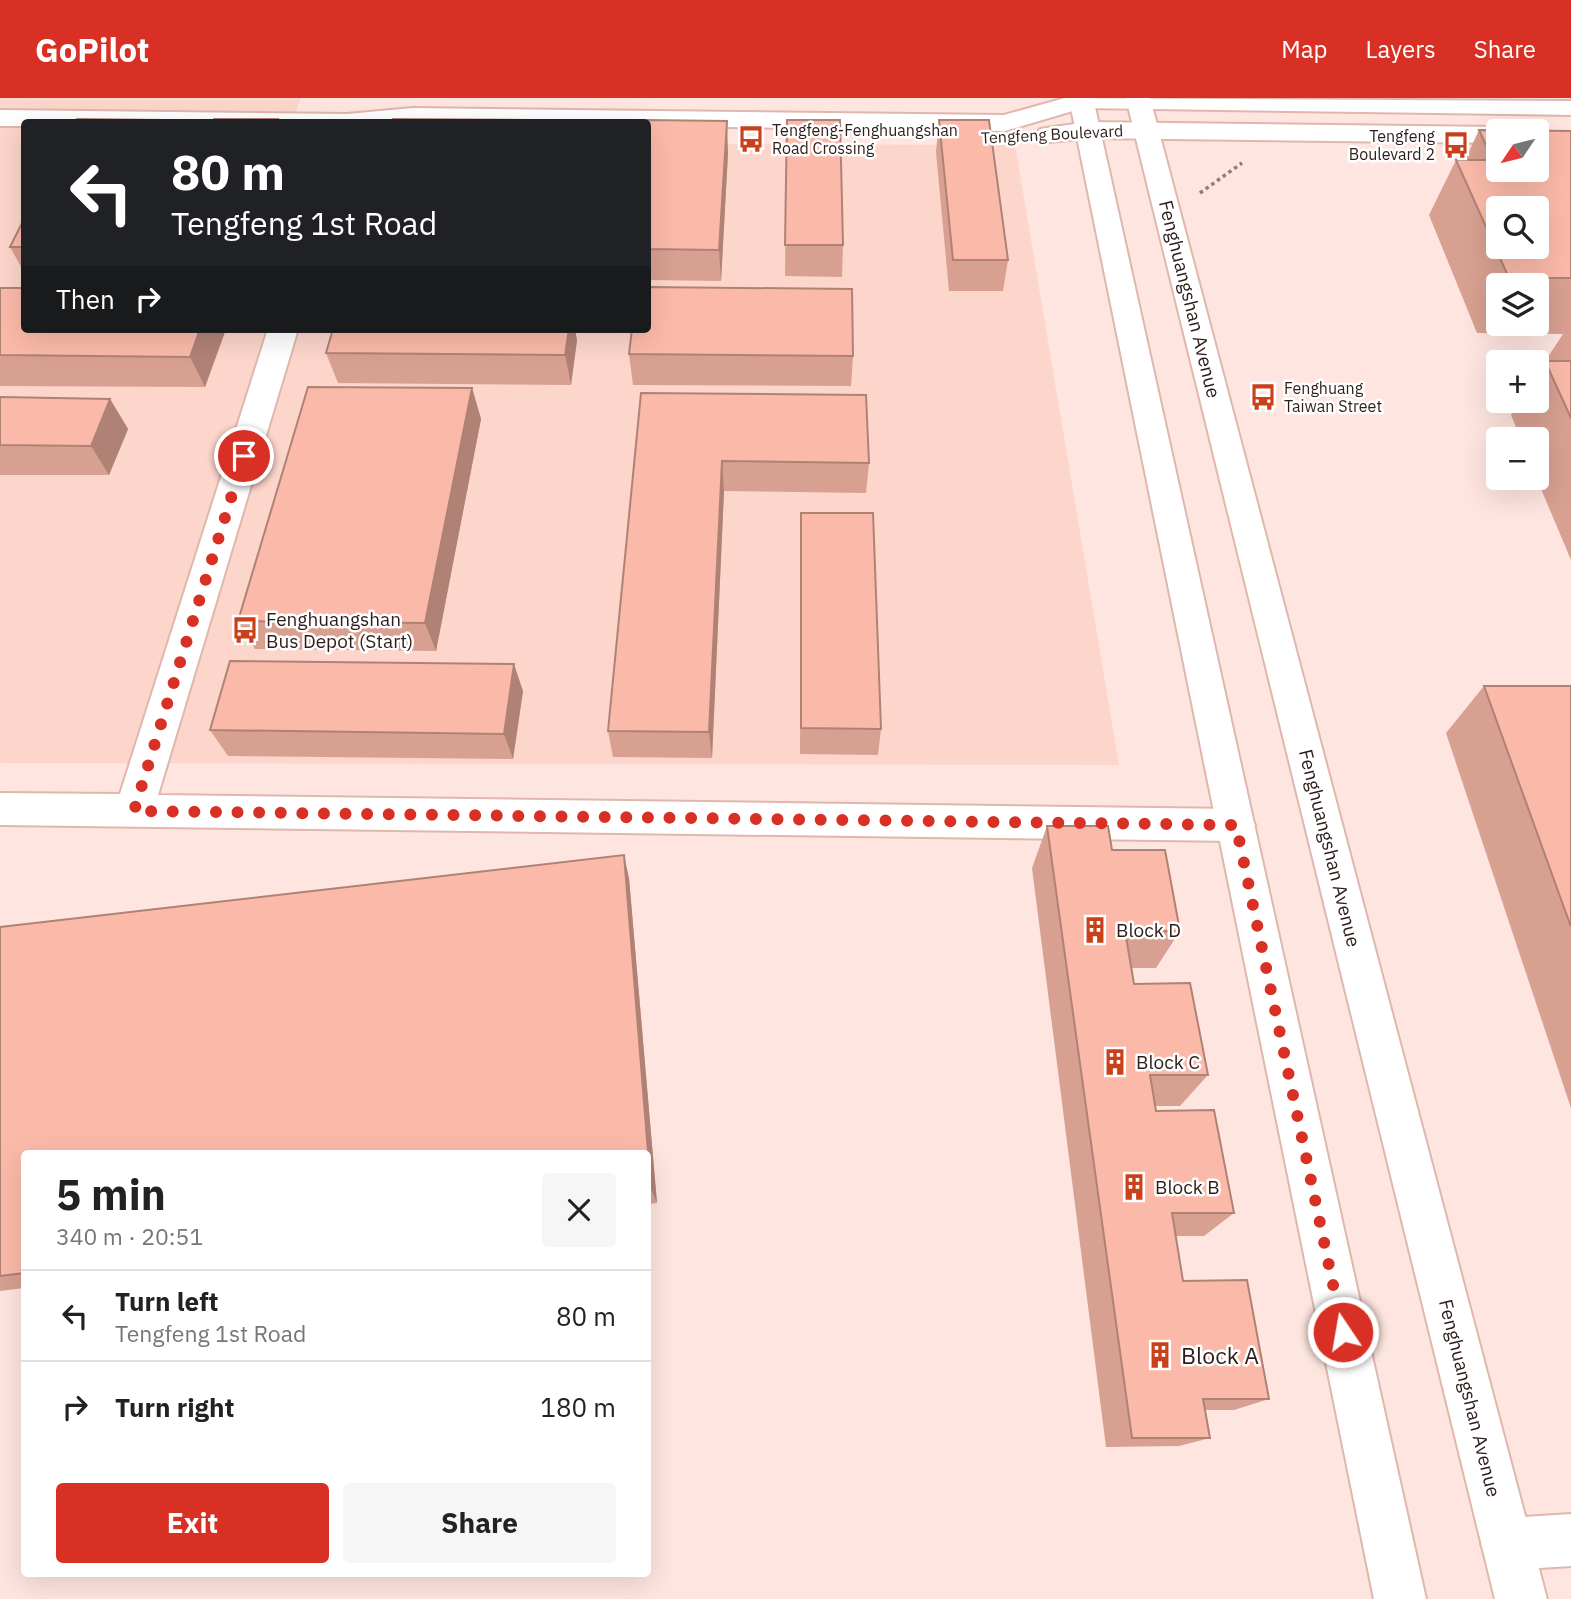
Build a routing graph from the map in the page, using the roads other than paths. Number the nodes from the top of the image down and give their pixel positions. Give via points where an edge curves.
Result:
1 (354, 98) edge
2 (1571, 108) edge
3 (1083, 110) edge
4 (1142, 110) edge
5 (0, 118) edge
6 (87, 119) edge
7 (348, 119) edge
8 (380, 119) edge
9 (651, 133) edge
10 (1486, 134) edge
11 (282, 333) edge
12 (0, 809) edge
13 (134, 811) junction
14 (1236, 825) junction
15 (1571, 1540) edge
16 (1507, 1544) junction
17 (1400, 1599) edge
18 (1521, 1599) edge

1 - 7 street
2 - 4 street, Tengfeng Boulevard
3 - 4 street, Tengfeng Boulevard
3 - 8 street, Tengfeng Boulevard via 1005,123
3 - 9 street, Tengfeng Boulevard via 1009,138
3 - 14 street
4 - 10 street, Tengfeng Boulevard
4 - 16 street, Fenghuangshan Avenue
5 - 6 street, Tengfeng Boulevard
11 - 13 street
12 - 13 street
13 - 14 street
14 - 17 street
15 - 16 street
16 - 18 street, Fenghuangshan Avenue

